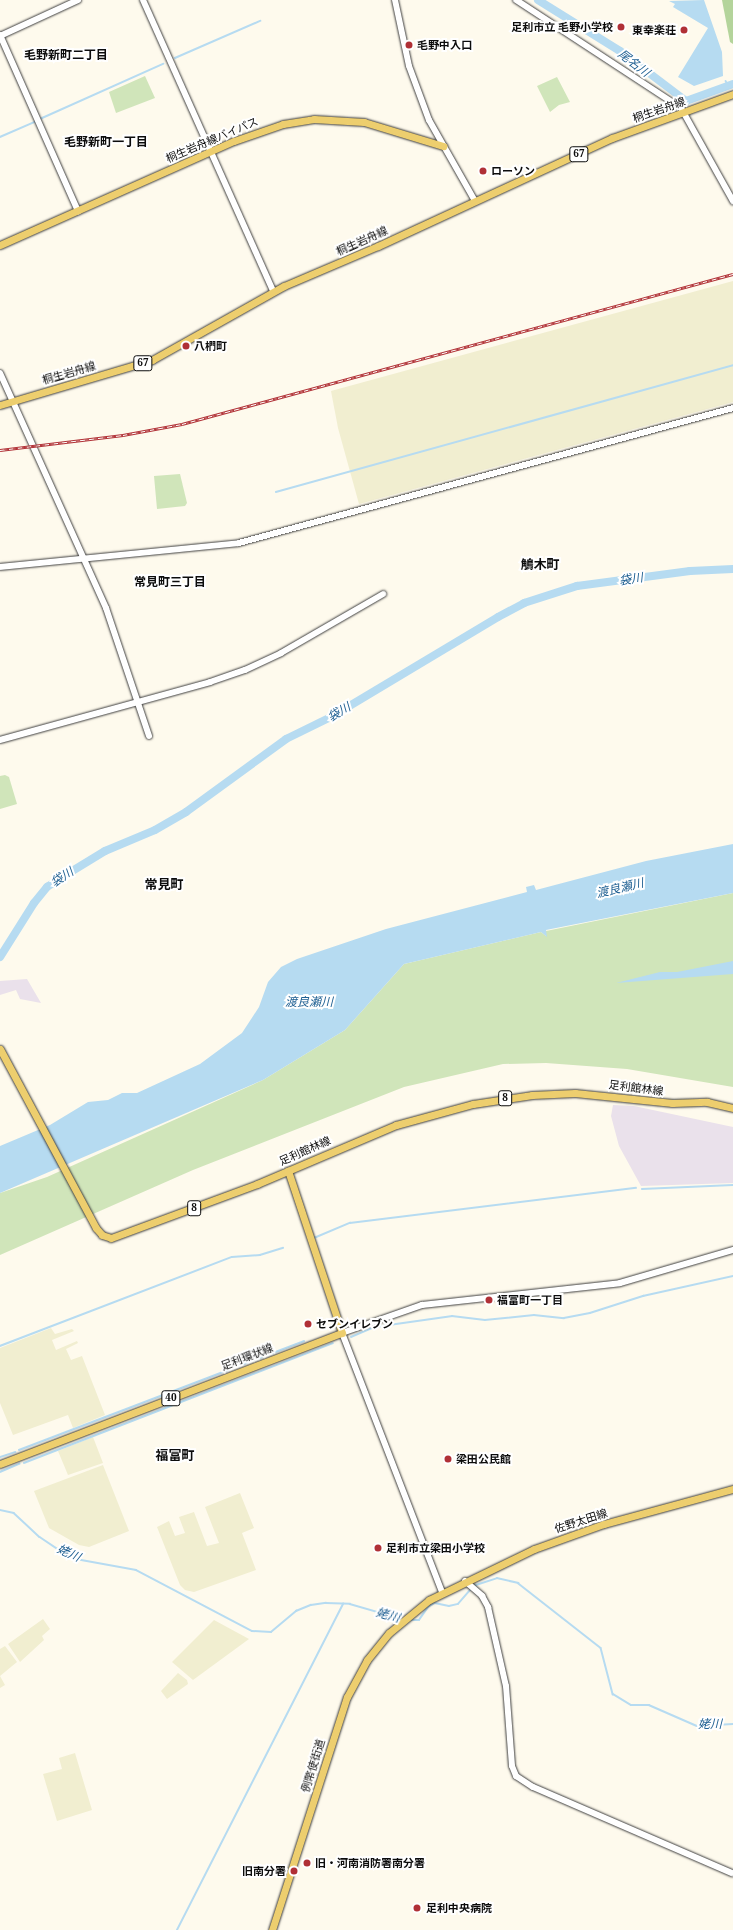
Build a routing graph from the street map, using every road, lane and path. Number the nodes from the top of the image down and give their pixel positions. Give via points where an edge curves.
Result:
1 (78, 0) edge
2 (143, 0) edge
3 (395, 0) edge
4 (516, 0) edge
5 (0, 35) edge
6 (733, 94) edge
7 (685, 113) junction
8 (443, 146) junction
9 (210, 152) junction
10 (475, 201) junction
11 (733, 201) edge
12 (78, 211) junction
13 (0, 245) edge
14 (273, 291) junction
15 (0, 373) edge
16 (14, 401) junction
17 (0, 405) edge
18 (733, 408) edge
19 (85, 559) junction
20 (0, 567) edge
21 (383, 594) dead end
22 (138, 702) junction
23 (149, 736) dead end
24 (0, 740) edge
25 (0, 1049) edge
26 (733, 1108) edge
27 (288, 1171) junction
28 (733, 1250) edge
29 (342, 1333) junction
30 (0, 1464) edge
31 (733, 1489) edge
32 (467, 1583) junction
33 (442, 1592) junction
34 (732, 1873) dead end
35 (272, 1930) edge

1 - 5 street
2 - 9 street
3 - 8 street via 414,83
4 - 7 street via 674,101
5 - 12 street
6 - 7 main road, 桐生岩舟線 / 67
7 - 10 main road, 桐生岩舟線 / 67 via 612,138
7 - 11 street via 713,169
8 - 9 main road, 桐生岩舟線バイパス via 378,125 333,119 299,121 269,128
8 - 10 street
9 - 12 main road, 桐生岩舟線バイパス
9 - 14 street
10 - 14 main road, 桐生岩舟線 / 67
12 - 13 main road, 桐生岩舟線バイパス
14 - 16 main road, 桐生岩舟線 / 67 via 152,360
15 - 16 street
16 - 17 main road, 桐生岩舟線 / 67
16 - 19 street
18 - 19 street via 238,543
19 - 20 street
19 - 22 street via 106,608
21 - 22 street via 263,662 210,682
22 - 23 street
22 - 24 street
25 - 27 main road, 足利館林線 / 8 via 100,1233 114,1238
26 - 27 main road, 足利館林線 / 8 via 707,1102 672,1103 575,1093 516,1097 473,1104 417,1118
27 - 29 main road
28 - 29 street via 620,1283 422,1305
29 - 30 main road, 足利環状線 / 40
29 - 33 street
31 - 32 main road, 佐野太田線 via 561,1538
32 - 33 main road, 佐野太田線
32 - 34 street via 486,1603 505,1680 512,1766 516,1776 533,1787
33 - 35 main road, 例幣使街道 via 403,1620 374,1650 347,1697

